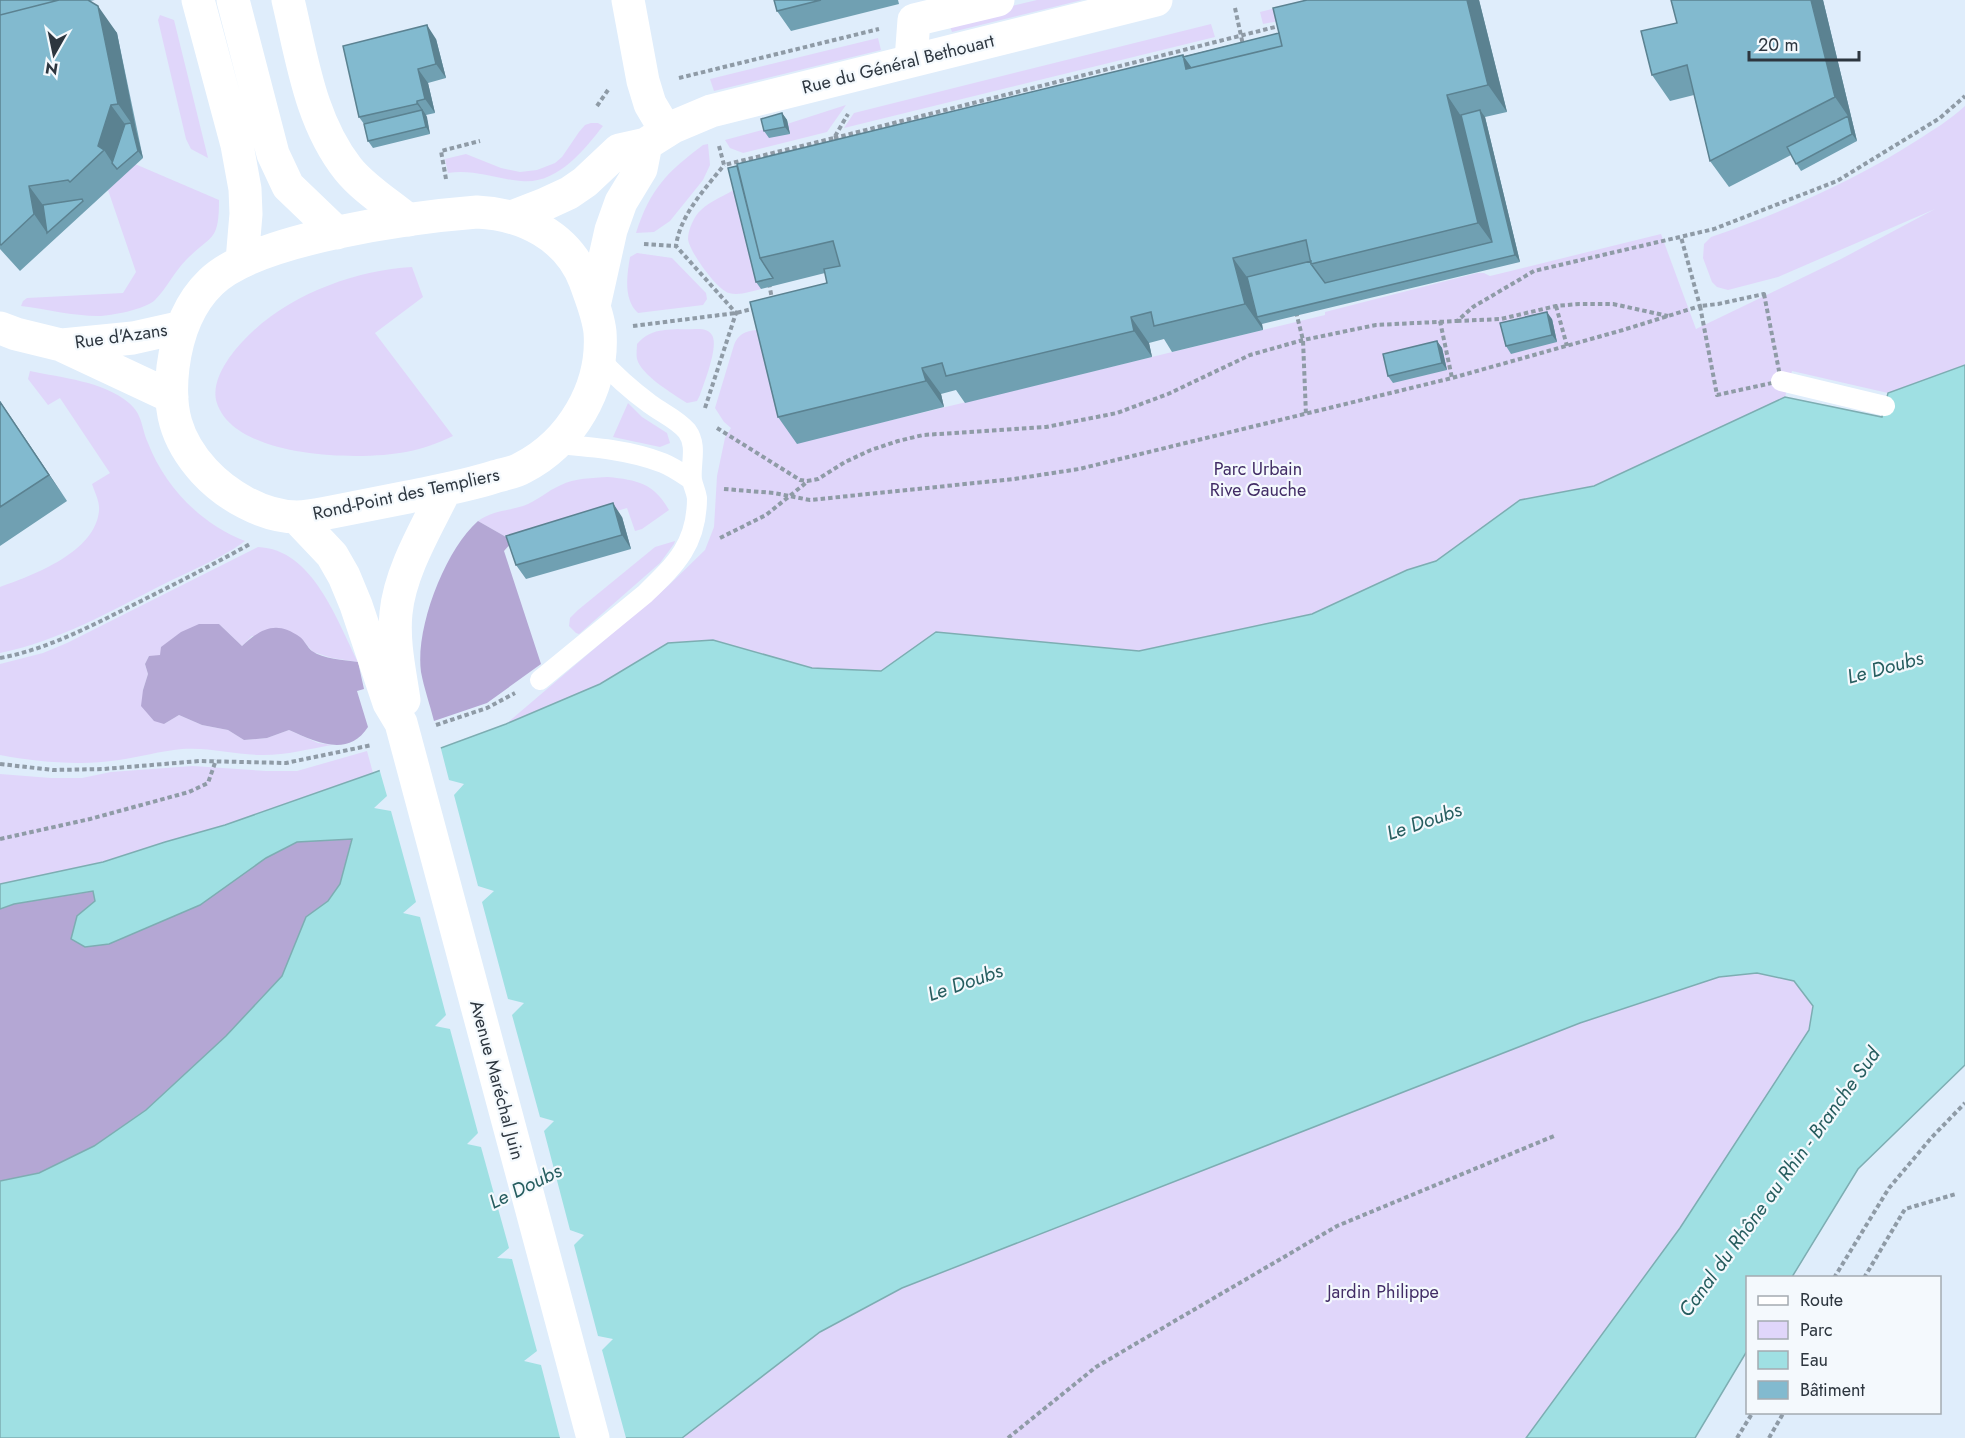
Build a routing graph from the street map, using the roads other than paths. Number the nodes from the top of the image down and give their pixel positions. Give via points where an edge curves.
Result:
1 (198, 0) edge
2 (233, 0) edge
3 (288, 0) edge
4 (627, 0) edge
5 (998, 0) edge
6 (1156, 0) edge
7 (911, 60) junction
8 (656, 137) junction
9 (512, 217) junction
10 (408, 220) junction
11 (337, 233) junction
12 (242, 261) junction
13 (594, 306) junction
14 (182, 327) junction
15 (0, 328) edge
16 (61, 345) junction
17 (599, 358) junction
18 (1781, 381) road end
19 (172, 397) junction
20 (1885, 406) dead end
21 (556, 444) junction
22 (692, 480) junction
23 (445, 490) junction
24 (296, 517) junction
25 (540, 680) road end
26 (402, 731) junction
27 (593, 1438) edge

1 - 12 main road via 245,189
2 - 11 main road via 273,154 288,186
3 - 10 main road via 312,98 324,129 349,170
4 - 8 main road
5 - 7 main road via 914,20
6 - 7 main road, Rue du Général Bethouart
7 - 8 main road, Rue du Général Bethouart via 711,111
8 - 9 main road, Rue du Général Bethouart via 620,150 569,193
8 - 13 main road via 621,202
9 - 10 main road, Rond-Point des Templiers via 477,212
9 - 13 main road, Rond-Point des Templiers via 538,228 565,247 583,275
10 - 11 main road, Rond-Point des Templiers
11 - 12 main road, Rond-Point des Templiers
12 - 14 main road, Rond-Point des Templiers via 210,283
13 - 17 main road, Rond-Point des Templiers via 600,331
14 - 16 main road, Rue d'Azans via 133,338
14 - 19 main road, Rond-Point des Templiers via 175,350
15 - 16 main road, Rue d'Azans
16 - 19 main road, Rue d'Azans
17 - 21 main road, Rond-Point des Templiers via 595,384 578,417
17 - 22 lane via 627,387 688,432 693,445
18 - 20 lane
19 - 24 main road, Rond-Point des Templiers via 176,426 183,442 209,476 245,503
21 - 22 lane via 633,454 664,464
21 - 23 main road, Rond-Point des Templiers via 520,470
22 - 25 lane via 697,496 694,529 678,559 645,594
23 - 24 main road, Rond-Point des Templiers
23 - 26 main road via 416,548 396,612 404,700
24 - 26 main road via 332,555 344,576
26 - 27 main road, Avenue Maréchal Juin

